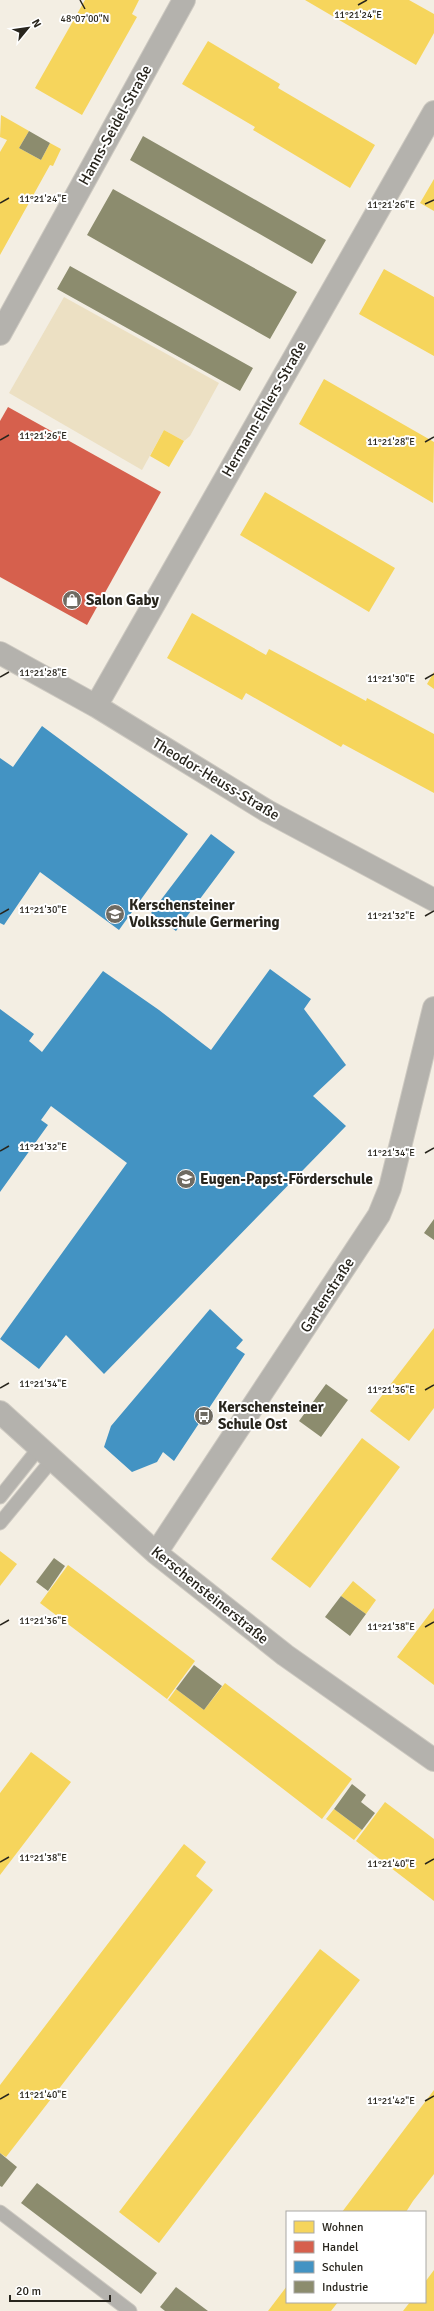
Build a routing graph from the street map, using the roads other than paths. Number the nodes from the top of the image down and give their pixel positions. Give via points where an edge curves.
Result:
1 (184, 0) edge
2 (434, 112) edge
3 (0, 334) edge
4 (0, 653) edge
5 (96, 706) junction
6 (434, 900) edge
7 (434, 1008) edge
8 (0, 1412) edge
9 (45, 1454) junction
10 (0, 1497) edge
11 (0, 1523) edge
12 (156, 1553) junction
13 (434, 1760) edge
14 (0, 2212) edge
15 (130, 2311) edge

1 - 3 street, Hanns-Seidel-Straße
2 - 5 street, Hermann-Ehlers-Straße
4 - 5 street, Theodor-Heuss-Straße
5 - 6 street, Theodor-Heuss-Straße via 267,811
7 - 12 street, Gartenstraße via 390,1188 379,1216
8 - 9 street, Kerschensteinerstraße
9 - 10 lane
9 - 11 lane
9 - 12 street, Kerschensteinerstraße
12 - 13 street, Kerschensteinerstraße via 285,1655
14 - 15 lane

